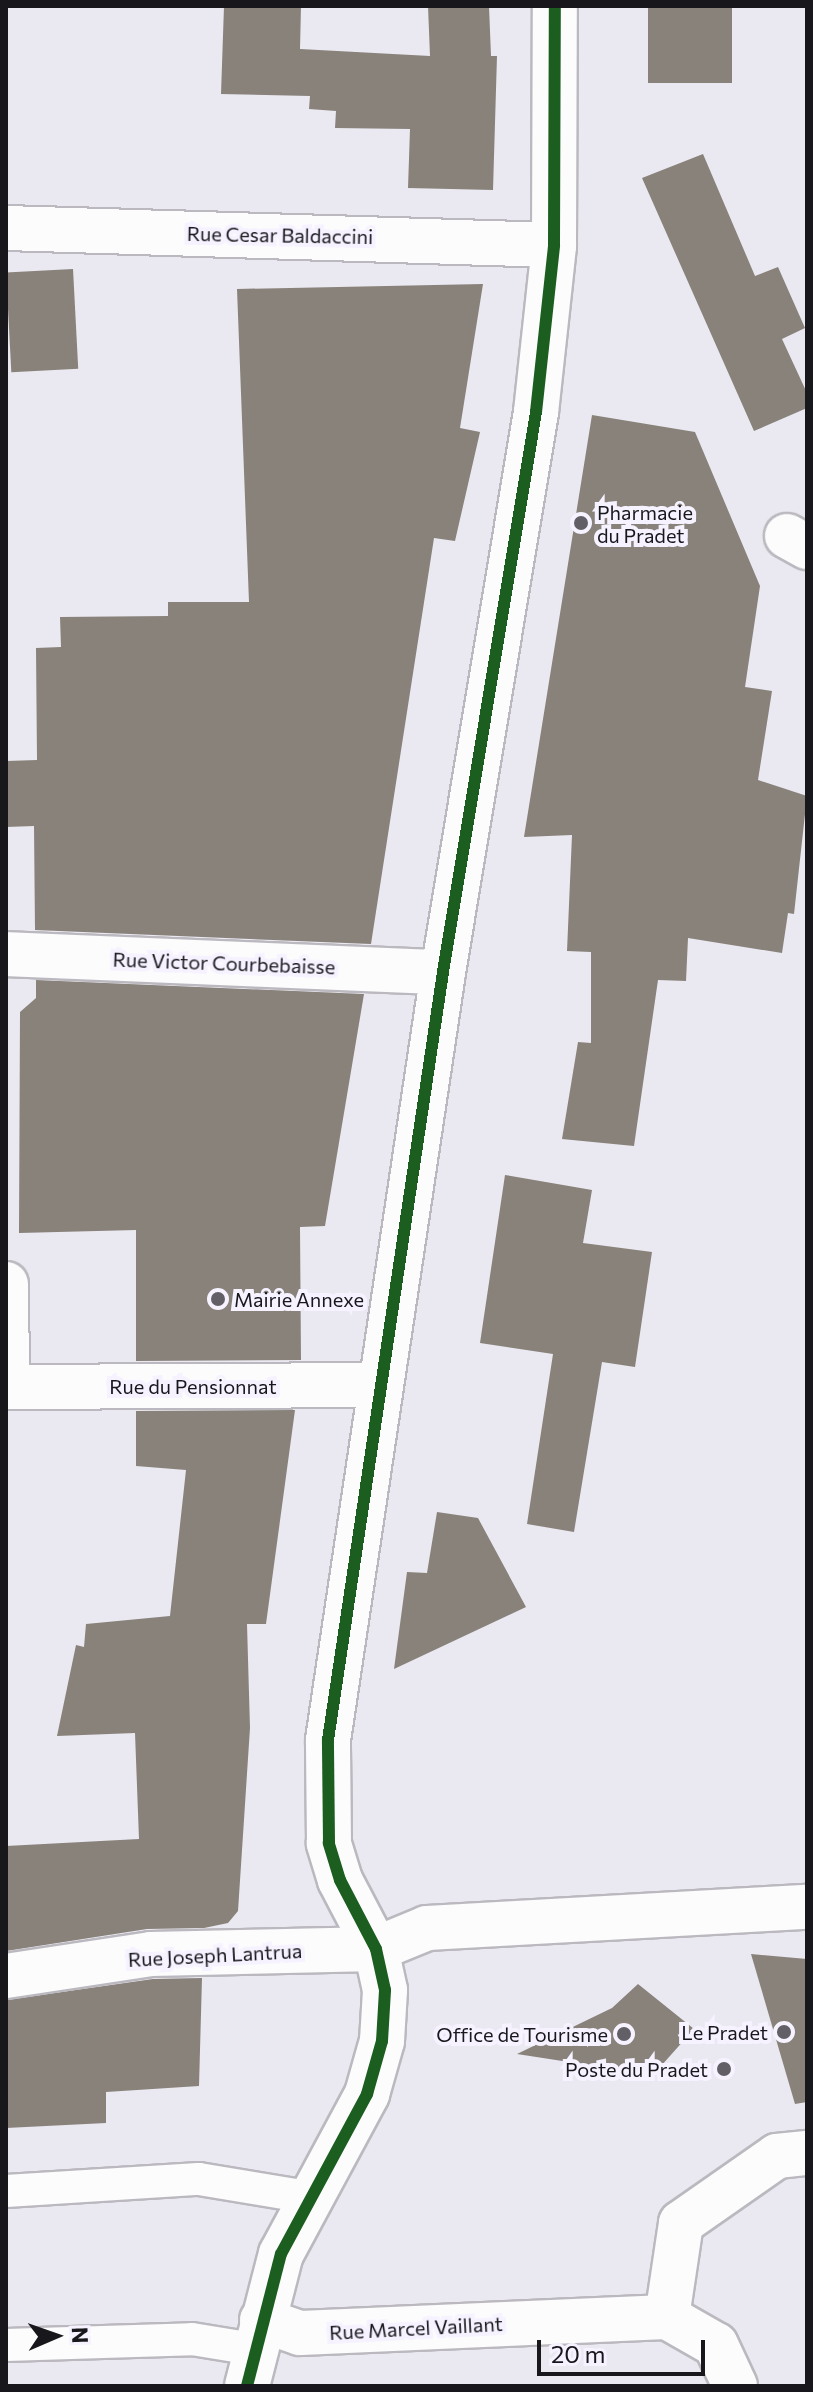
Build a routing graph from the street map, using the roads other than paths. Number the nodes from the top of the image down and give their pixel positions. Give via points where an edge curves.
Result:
1 (555, 6) edge
2 (6, 228) edge
3 (554, 245) junction
4 (6, 954) edge
5 (443, 972) junction
6 (6, 1284) edge
7 (380, 1385) junction
8 (7, 1387) edge
9 (807, 1907) edge
10 (376, 1949) junction
11 (6, 1976) edge
12 (807, 2153) edge
13 (6, 2191) edge
14 (308, 2197) junction
15 (667, 2317) junction
16 (6, 2345) edge
17 (254, 2352) edge
18 (735, 2386) edge

1 - 3 street
2 - 3 street, Rue Cesar Baldaccini
3 - 5 street via 536,412
4 - 5 street, Rue Victor Courbebaisse
5 - 7 street
6 - 8 street
7 - 8 street, Rue du Pensionnat
7 - 10 street via 328,1740 329,1843 340,1880
9 - 10 street via 427,1928
10 - 11 street, Rue Joseph Lantrua via 151,1954
10 - 14 street via 385,1990 382,2041 367,2094
12 - 15 street via 777,2156 681,2223
13 - 14 lane via 199,2179
14 - 17 street via 281,2254
15 - 17 street, Rue Marcel Vaillant via 300,2333
15 - 18 street via 716,2345
16 - 17 lane via 192,2339

